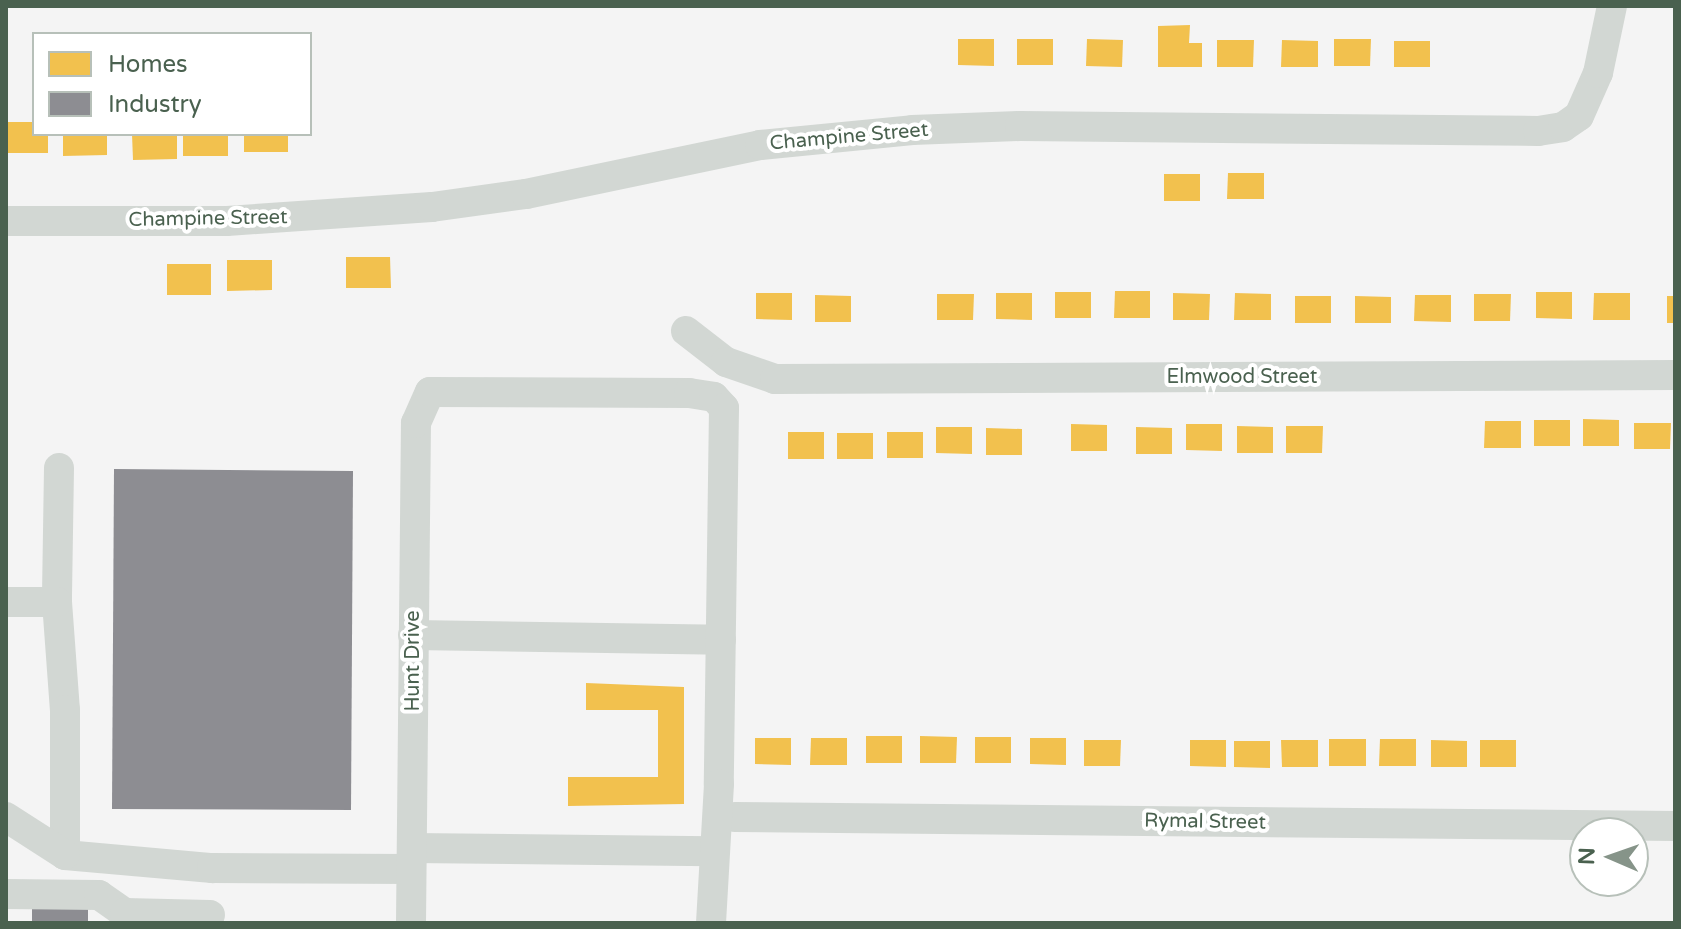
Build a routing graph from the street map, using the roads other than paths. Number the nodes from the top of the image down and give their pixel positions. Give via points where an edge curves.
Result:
1 (1612, 6) edge
2 (6, 221) edge
3 (686, 331) dead end
4 (1675, 375) edge
5 (59, 468) dead end
6 (6, 602) edge
7 (57, 602) junction
8 (413, 635) junction
9 (721, 640) junction
10 (6, 817) edge
11 (735, 817) dead end
12 (1675, 826) edge
13 (712, 851) junction
14 (65, 855) junction
15 (411, 859) junction
16 (212, 868) junction
17 (6, 894) edge
18 (210, 919) edge
19 (411, 923) edge
20 (711, 923) edge

1 - 2 street, Champine Street via 1588,100 1579,116 1563,127 1538,131 1035,126 912,130 760,145 526,194 401,210 227,221
3 - 4 street, Elmwood Street via 750,373 809,379
5 - 7 street
6 - 7 street
7 - 14 street via 65,710
8 - 9 street
8 - 9 street, Hunt Drive via 416,423 430,392 714,397 724,408
8 - 15 street, Hunt Drive
9 - 13 street via 719,784
10 - 14 street
11 - 12 street, Rymal Street
13 - 15 street
13 - 20 street
14 - 16 street
15 - 16 street
15 - 19 street, Hunt Drive
16 - 18 street
17 - 18 street via 99,895 125,913

